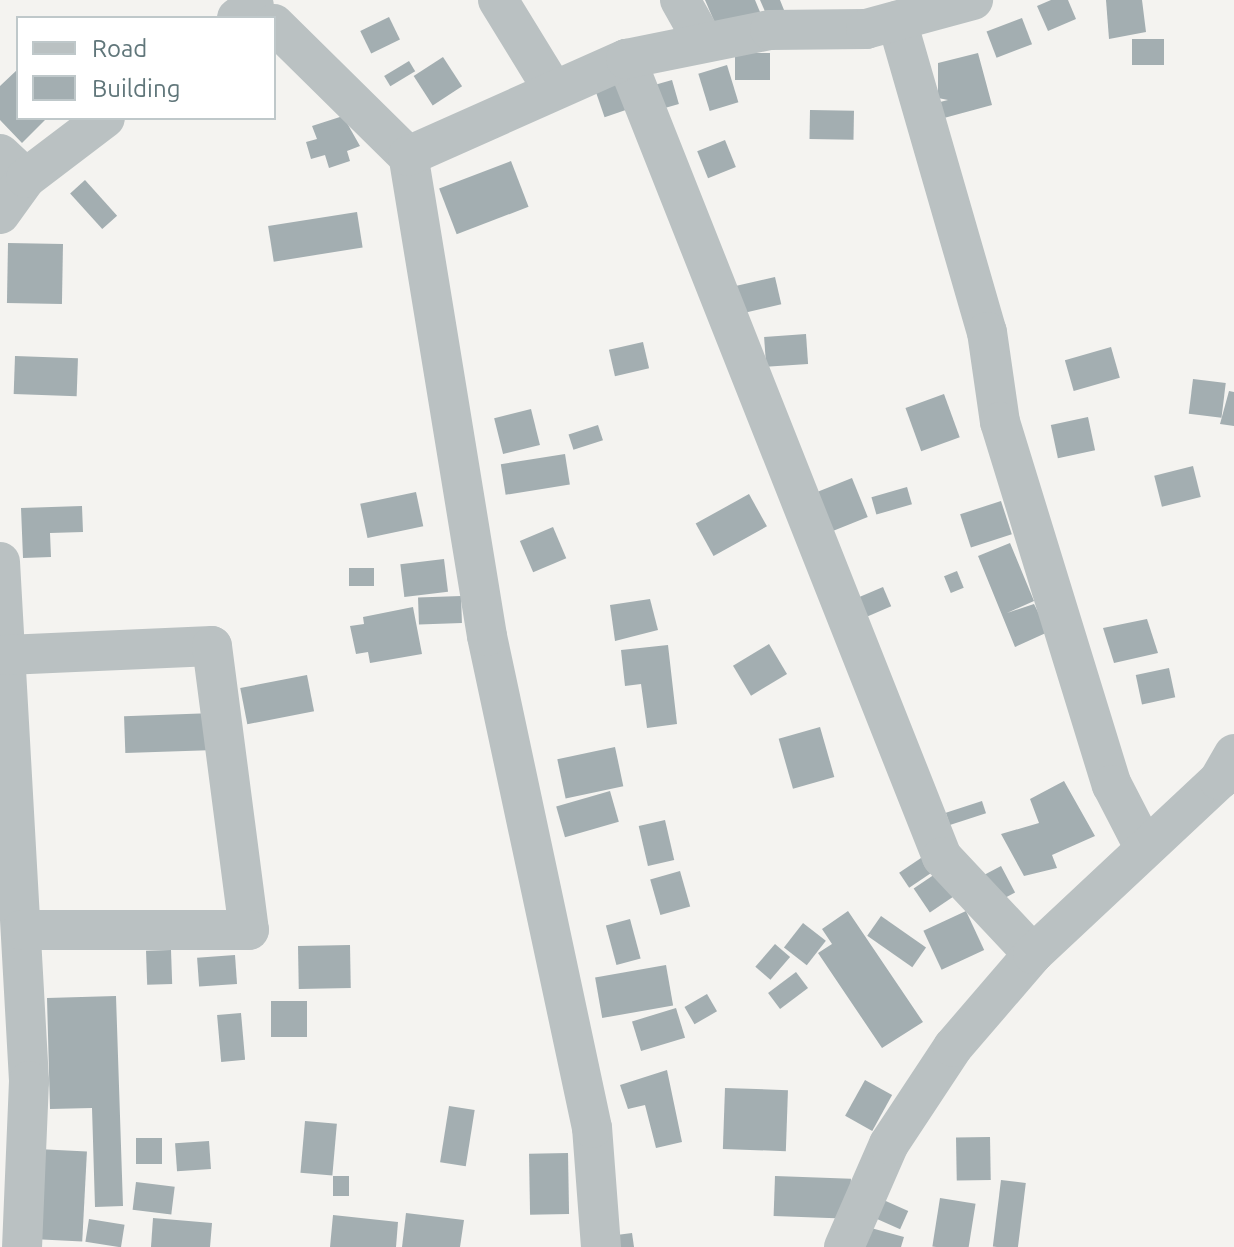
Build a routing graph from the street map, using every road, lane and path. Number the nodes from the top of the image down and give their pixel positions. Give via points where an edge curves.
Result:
1 (498, 0) edge
2 (680, 0) edge
3 (973, 0) edge
4 (897, 21) junction
5 (276, 31) edge
6 (702, 39) junction
7 (626, 59) junction
8 (552, 88) junction
9 (101, 120) edge
10 (408, 156) junction
11 (13, 166) edge
12 (0, 214) edge
13 (0, 562) edge
14 (6, 655) junction
15 (1234, 754) edge
16 (1144, 847) junction
17 (22, 930) junction
18 (1033, 954) junction
19 (22, 1247) edge
20 (601, 1247) edge
21 (844, 1247) edge

1 - 8 street
2 - 6 street
3 - 4 street
4 - 6 street
4 - 16 street via 987,332 1000,422 1112,785
5 - 10 street
6 - 7 street
7 - 8 street
7 - 18 street via 942,857
8 - 10 street
9 - 11 street
10 - 20 street via 487,636 592,1128
11 - 12 street
13 - 14 street
14 - 17 street
14 - 17 street via 212,646 249,930
15 - 16 street via 1219,780
16 - 18 street
17 - 19 street via 29,1081
18 - 21 street via 953,1047 889,1144

